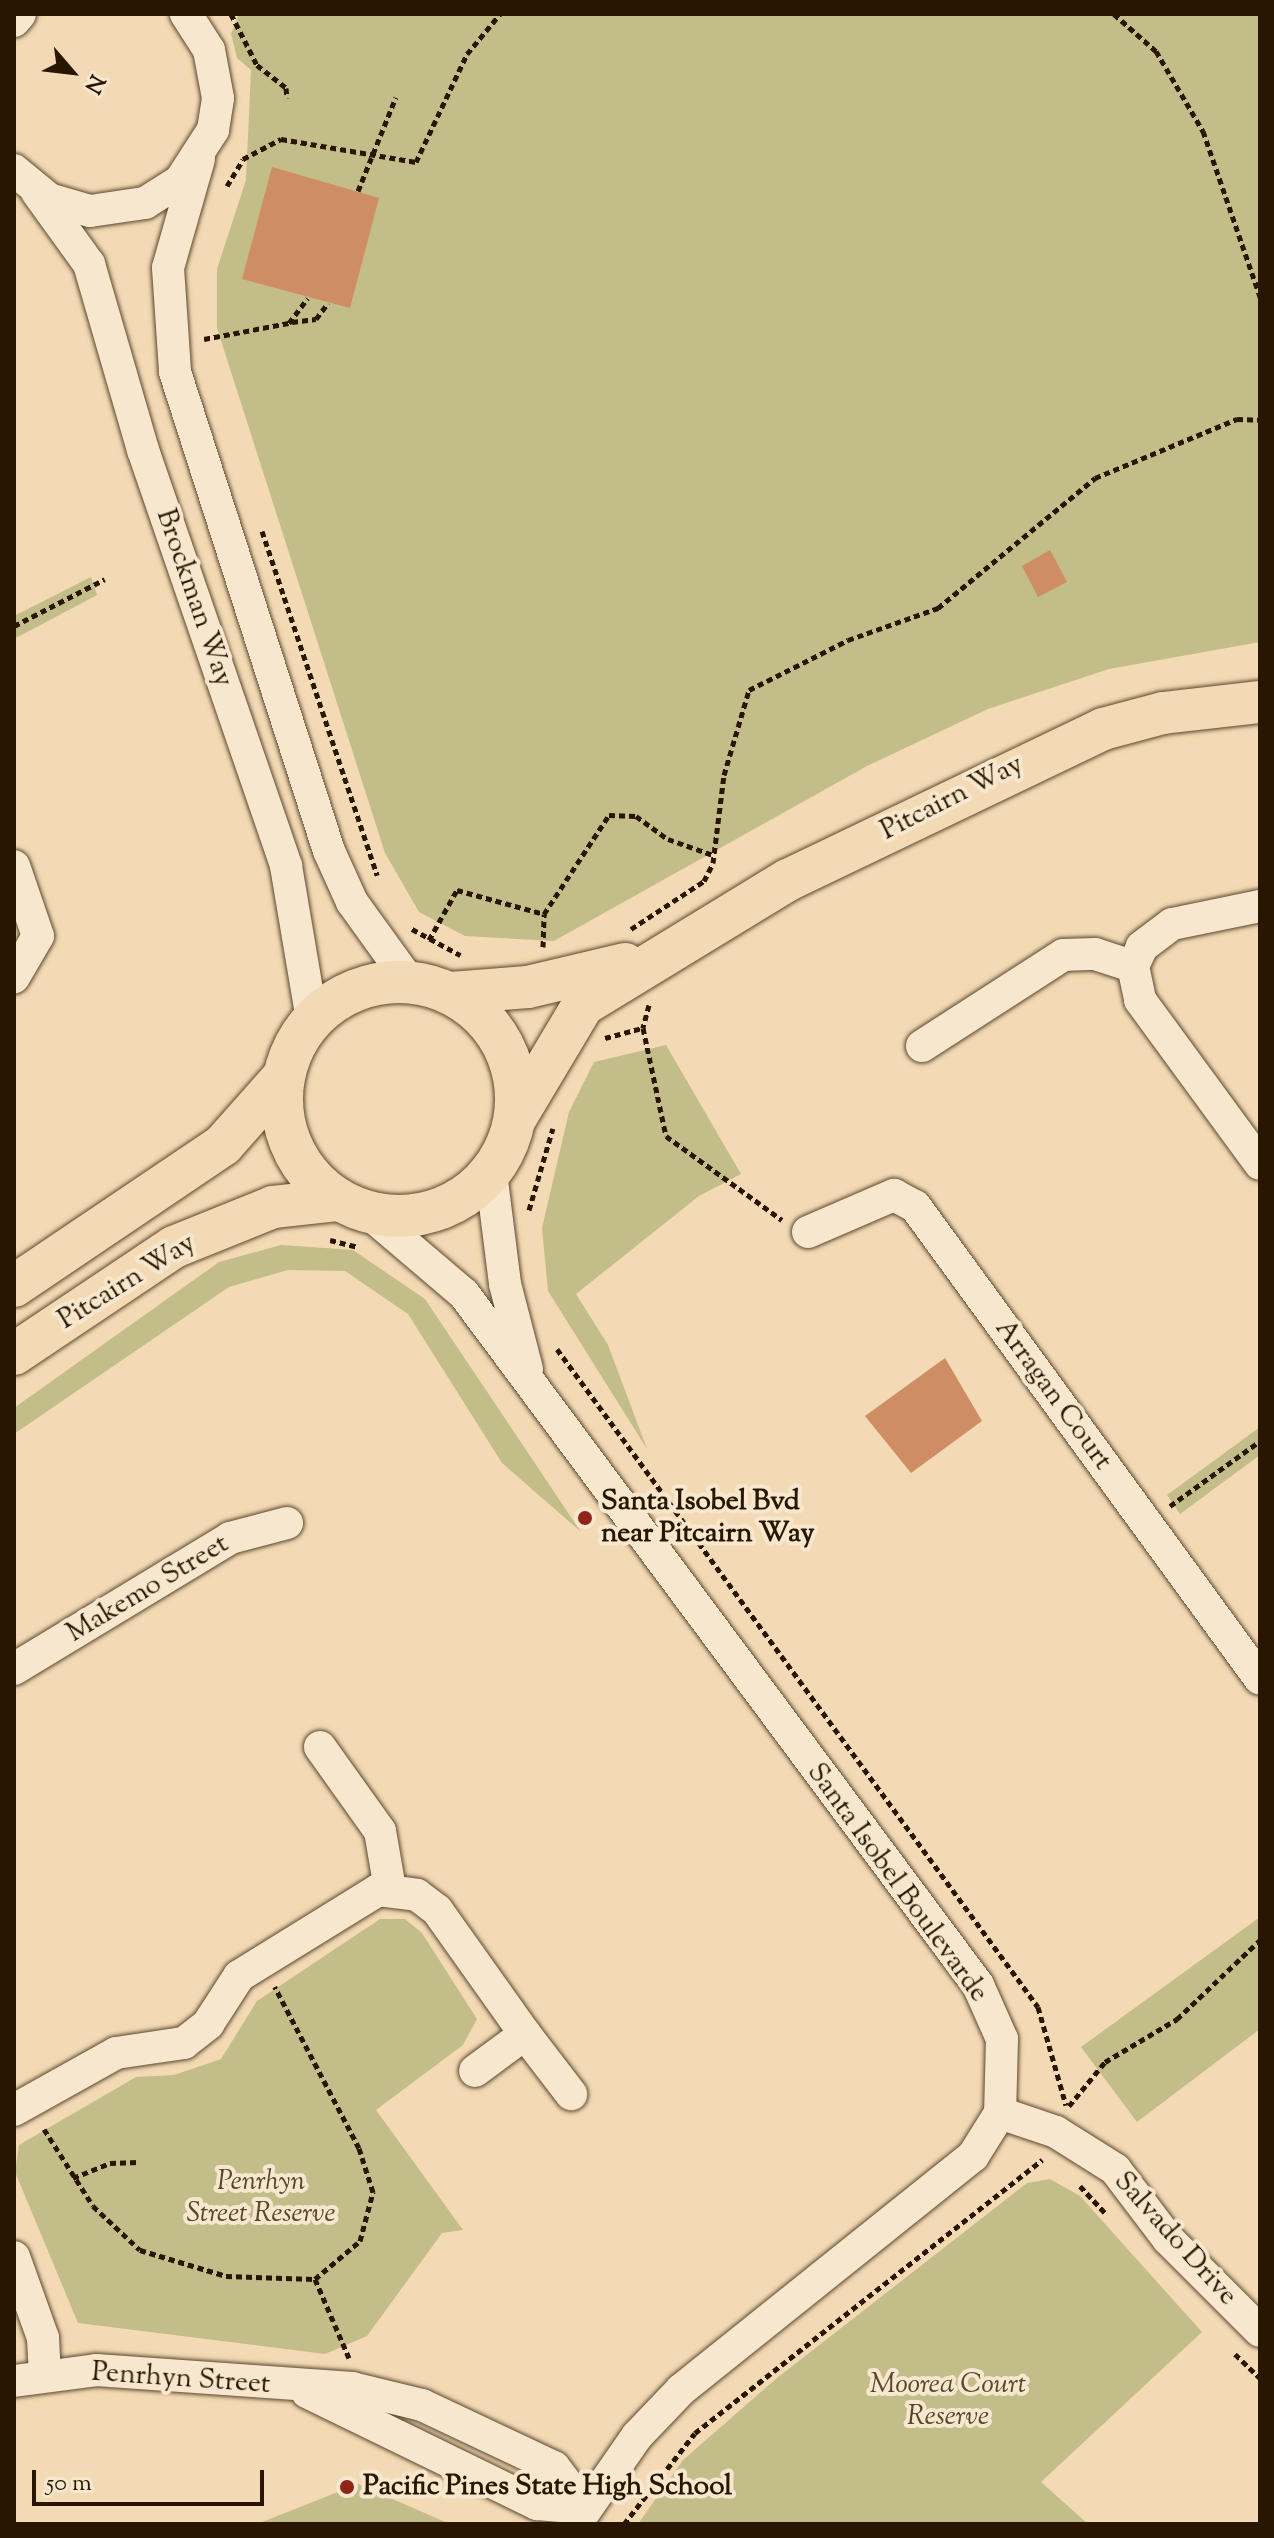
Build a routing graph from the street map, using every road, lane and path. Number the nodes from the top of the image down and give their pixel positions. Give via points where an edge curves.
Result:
1 (20, 14) edge
2 (186, 14) edge
3 (231, 14) edge
4 (500, 14) edge
5 (1114, 14) edge
6 (14, 21) edge
7 (396, 97) dead end
8 (287, 98) dead end
9 (375, 157) junction
10 (199, 159) junction
11 (22, 181) edge
12 (358, 191) dead end
13 (223, 195) dead end
14 (1260, 297) edge
15 (308, 298) dead end
16 (328, 303) dead end
17 (291, 322) junction
18 (202, 327) dead end
19 (204, 339) junction
20 (205, 349) dead end
21 (1260, 420) edge
22 (258, 517) dead end
23 (105, 579) dead end
24 (14, 626) edge
25 (1260, 702) edge
26 (713, 855) junction
27 (14, 866) edge
28 (381, 885) dead end
29 (1260, 906) edge
30 (544, 914) junction
31 (404, 920) dead end
32 (627, 933) dead end
33 (429, 940) junction
34 (664, 951) junction
35 (542, 963) dead end
36 (1133, 966) junction
37 (14, 977) edge
38 (464, 977) junction
39 (409, 981) junction
40 (312, 1020) junction
41 (592, 1041) dead end
42 (922, 1046) dead end
43 (284, 1076) junction
44 (515, 1119) junction
45 (1260, 1164) edge
46 (491, 1173) junction
47 (353, 1207) junction
48 (808, 1232) joint
49 (14, 1286) edge
50 (549, 1338) dead end
51 (14, 1354) edge
52 (531, 1383) junction
53 (1260, 1441) edge
54 (287, 1523) dead end
55 (1146, 1523) junction
56 (14, 1669) edge
57 (1260, 1679) edge
58 (320, 1747) dead end
59 (390, 1889) junction
60 (1260, 1940) edge
61 (262, 1962) junction
62 (525, 2034) junction
63 (475, 2071) dead end
64 (571, 2094) dead end
65 (21, 2106) edge
66 (1000, 2113) junction
67 (1062, 2120) junction
68 (139, 2162) dead end
69 (73, 2178) junction
70 (14, 2257) edge
71 (315, 2279) junction
72 (1260, 2331) edge
73 (347, 2349) dead end
74 (29, 2377) edge
75 (580, 2516) edge
76 (624, 2524) edge

1 - 6 street
2 - 10 street, Brockman Way via 209,50 217,81 213,130
3 - 8 path via 257,65 286,88
4 - 9 path via 467,54 426,152 402,165
5 - 14 path via 1156,51 1203,131
7 - 9 path
9 - 12 path
9 - 13 path via 297,139 273,141 243,159
10 - 11 street via 170,190 118,211 76,209
10 - 39 street, Brockman Way via 168,268 175,372 329,851 352,902
11 - 40 street, Brockman Way via 89,264 143,450 286,866
15 - 17 path
16 - 17 path via 316,319
17 - 19 path
18 - 19 path
19 - 20 path
21 - 26 path via 1237,419 1095,478 938,608 848,640 749,690 724,775
22 - 28 path
23 - 24 path
25 - 34 main road, Pitcairn Way via 1163,713 1030,758
26 - 30 path via 668,839 636,816 609,815
26 - 32 path via 704,881
27 - 37 street via 38,936
29 - 36 street via 1172,924 1142,947
30 - 33 path via 457,890
30 - 35 path
31 - 33 path
33 - 38 path
34 - 38 main road, Pitcairn Way via 528,987
34 - 44 main road, Pitcairn Way via 583,1005
36 - 42 street via 1095,954 1063,955
36 - 45 street via 1140,1000
38 - 39 main road
38 - 44 main road via 504,1045 516,1082
39 - 40 main road via 373,984
40 - 43 main road
41 - 48 path via 643,1028 666,1136 758,1208
43 - 47 main road via 291,1147 310,1177
43 - 49 main road, Pitcairn Way via 223,1145
44 - 46 main road
46 - 47 main road via 436,1211
46 - 52 street, Santa Isobel Boulevarde via 505,1284
47 - 51 main road, Pitcairn Way via 273,1207 174,1247
47 - 52 street, Santa Isobel Boulevarde via 464,1294
48 - 55 street, Arragan Court via 894,1195 915,1206
50 - 67 path via 1038,2007
52 - 66 street, Santa Isobel Boulevarde via 978,1985 1002,2039
53 - 55 path
54 - 56 street, Makemo Street via 230,1538
55 - 57 street, Arragan Court
58 - 59 street via 380,1831
59 - 61 street via 366,1895
59 - 62 street via 437,1910
60 - 67 path via 1177,2019 1105,2062
61 - 65 street via 239,1976 208,2024 184,2043 116,2053
61 - 71 path via 359,2148 373,2192 360,2241
62 - 63 street
62 - 64 street
65 - 69 path
66 - 67 street, Salvado Drive
66 - 75 street via 973,2156 681,2390
67 - 72 street, Salvado Drive via 1115,2169 1168,2239
67 - 76 path via 1046,2159 1026,2167 1001,2196 695,2433
68 - 69 path via 110,2163
69 - 71 path via 116,2234 140,2250 226,2276
70 - 74 street via 43,2338
71 - 73 path
74 - 75 street, Penrhyn Street via 147,2371 301,2389 537,2504

